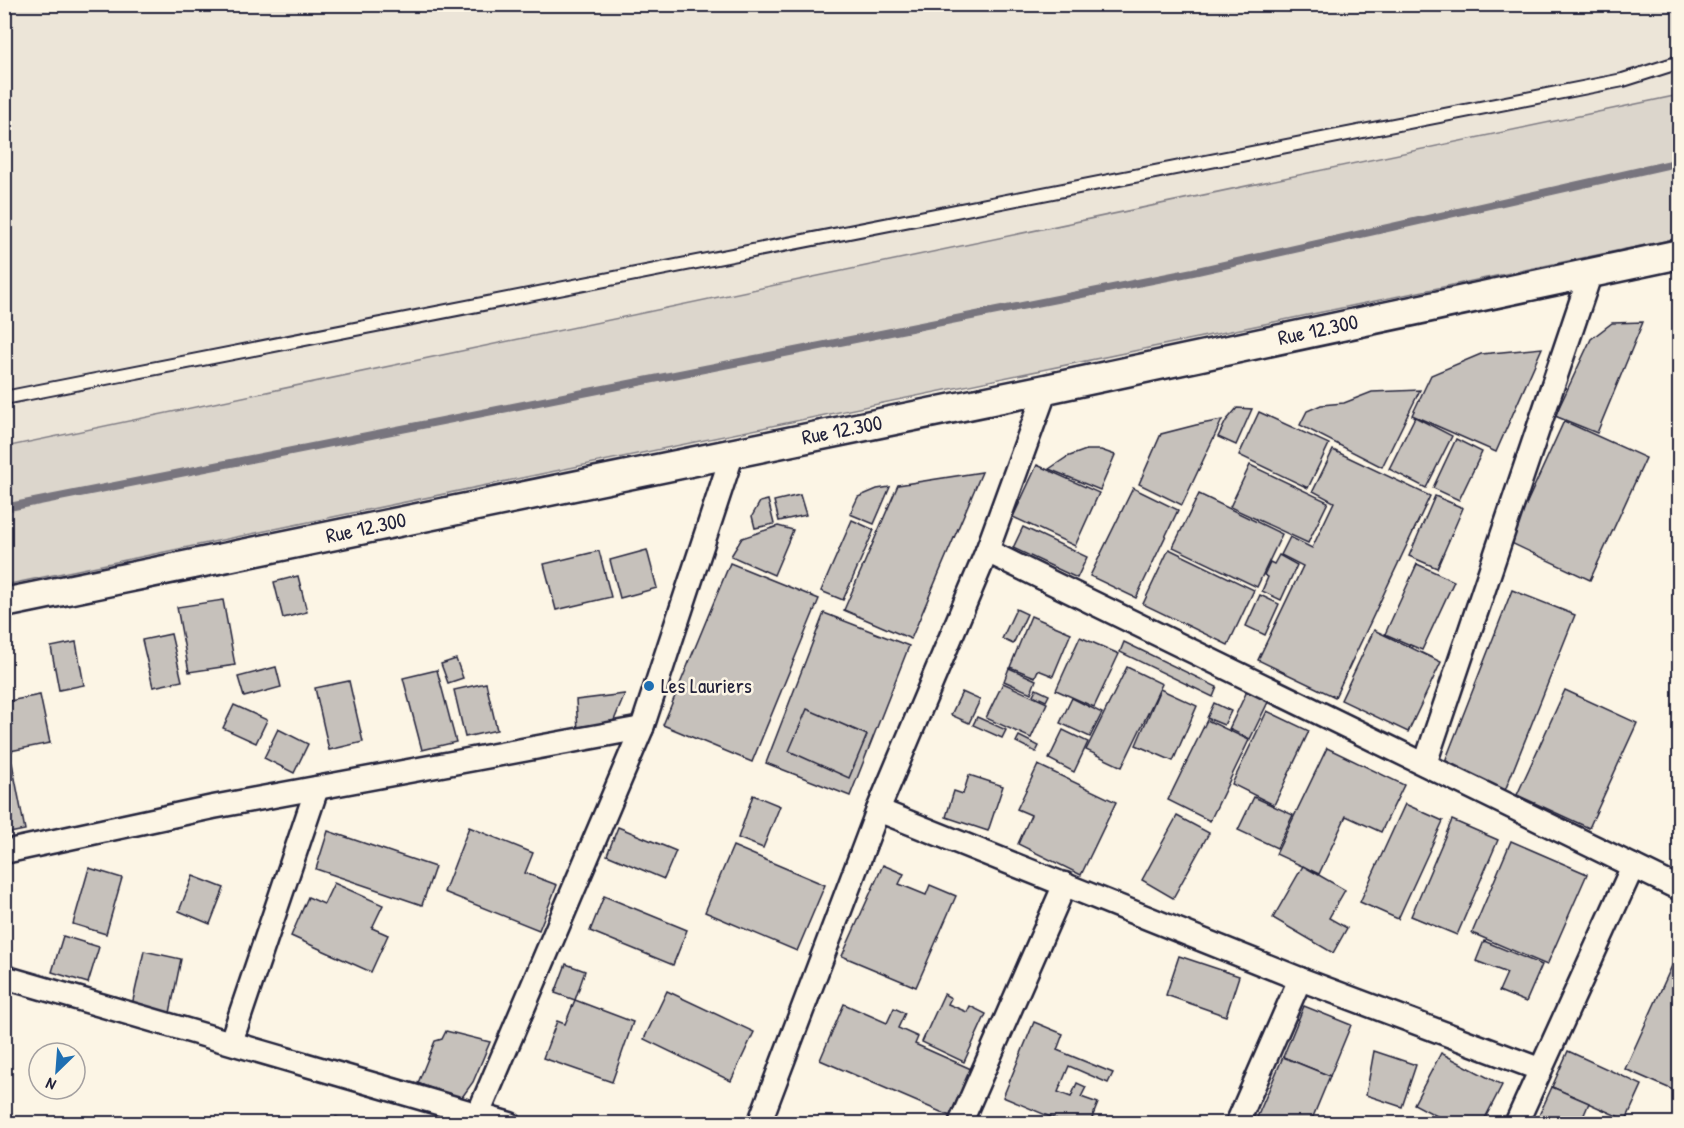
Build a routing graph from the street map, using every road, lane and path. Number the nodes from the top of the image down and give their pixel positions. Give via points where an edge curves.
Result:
1 (1680, 62) edge
2 (1680, 254) edge
3 (1592, 272) junction
4 (1046, 389) junction
5 (4, 398) edge
6 (734, 452) junction
7 (987, 551) junction
8 (4, 603) edge
9 (642, 728) junction
10 (1425, 764) junction
11 (317, 788) junction
12 (878, 810) junction
13 (4, 852) edge
14 (1633, 866) junction
15 (1065, 884) junction
16 (1680, 889) edge
17 (4, 977) edge
18 (1300, 979) junction
19 (231, 1042) junction
20 (1539, 1069) junction
21 (476, 1118) edge
22 (510, 1124) edge
23 (759, 1124) edge
24 (960, 1124) edge
25 (1238, 1124) edge
26 (1516, 1124) edge

1 - 5 lane via 1623,80
2 - 3 street, Rue 12.300
3 - 4 street, Rue 12.300
3 - 10 street
4 - 6 street, Rue 12.300
4 - 7 street
6 - 8 street, Rue 12.300
6 - 9 street
7 - 10 street
7 - 12 street
9 - 11 street
9 - 21 street
10 - 14 street
11 - 13 street
11 - 19 street
12 - 15 street
12 - 23 street
14 - 16 street
14 - 20 street
15 - 18 street
15 - 24 street
17 - 19 street
18 - 20 street
18 - 25 street
19 - 21 street
20 - 26 street
21 - 22 street

